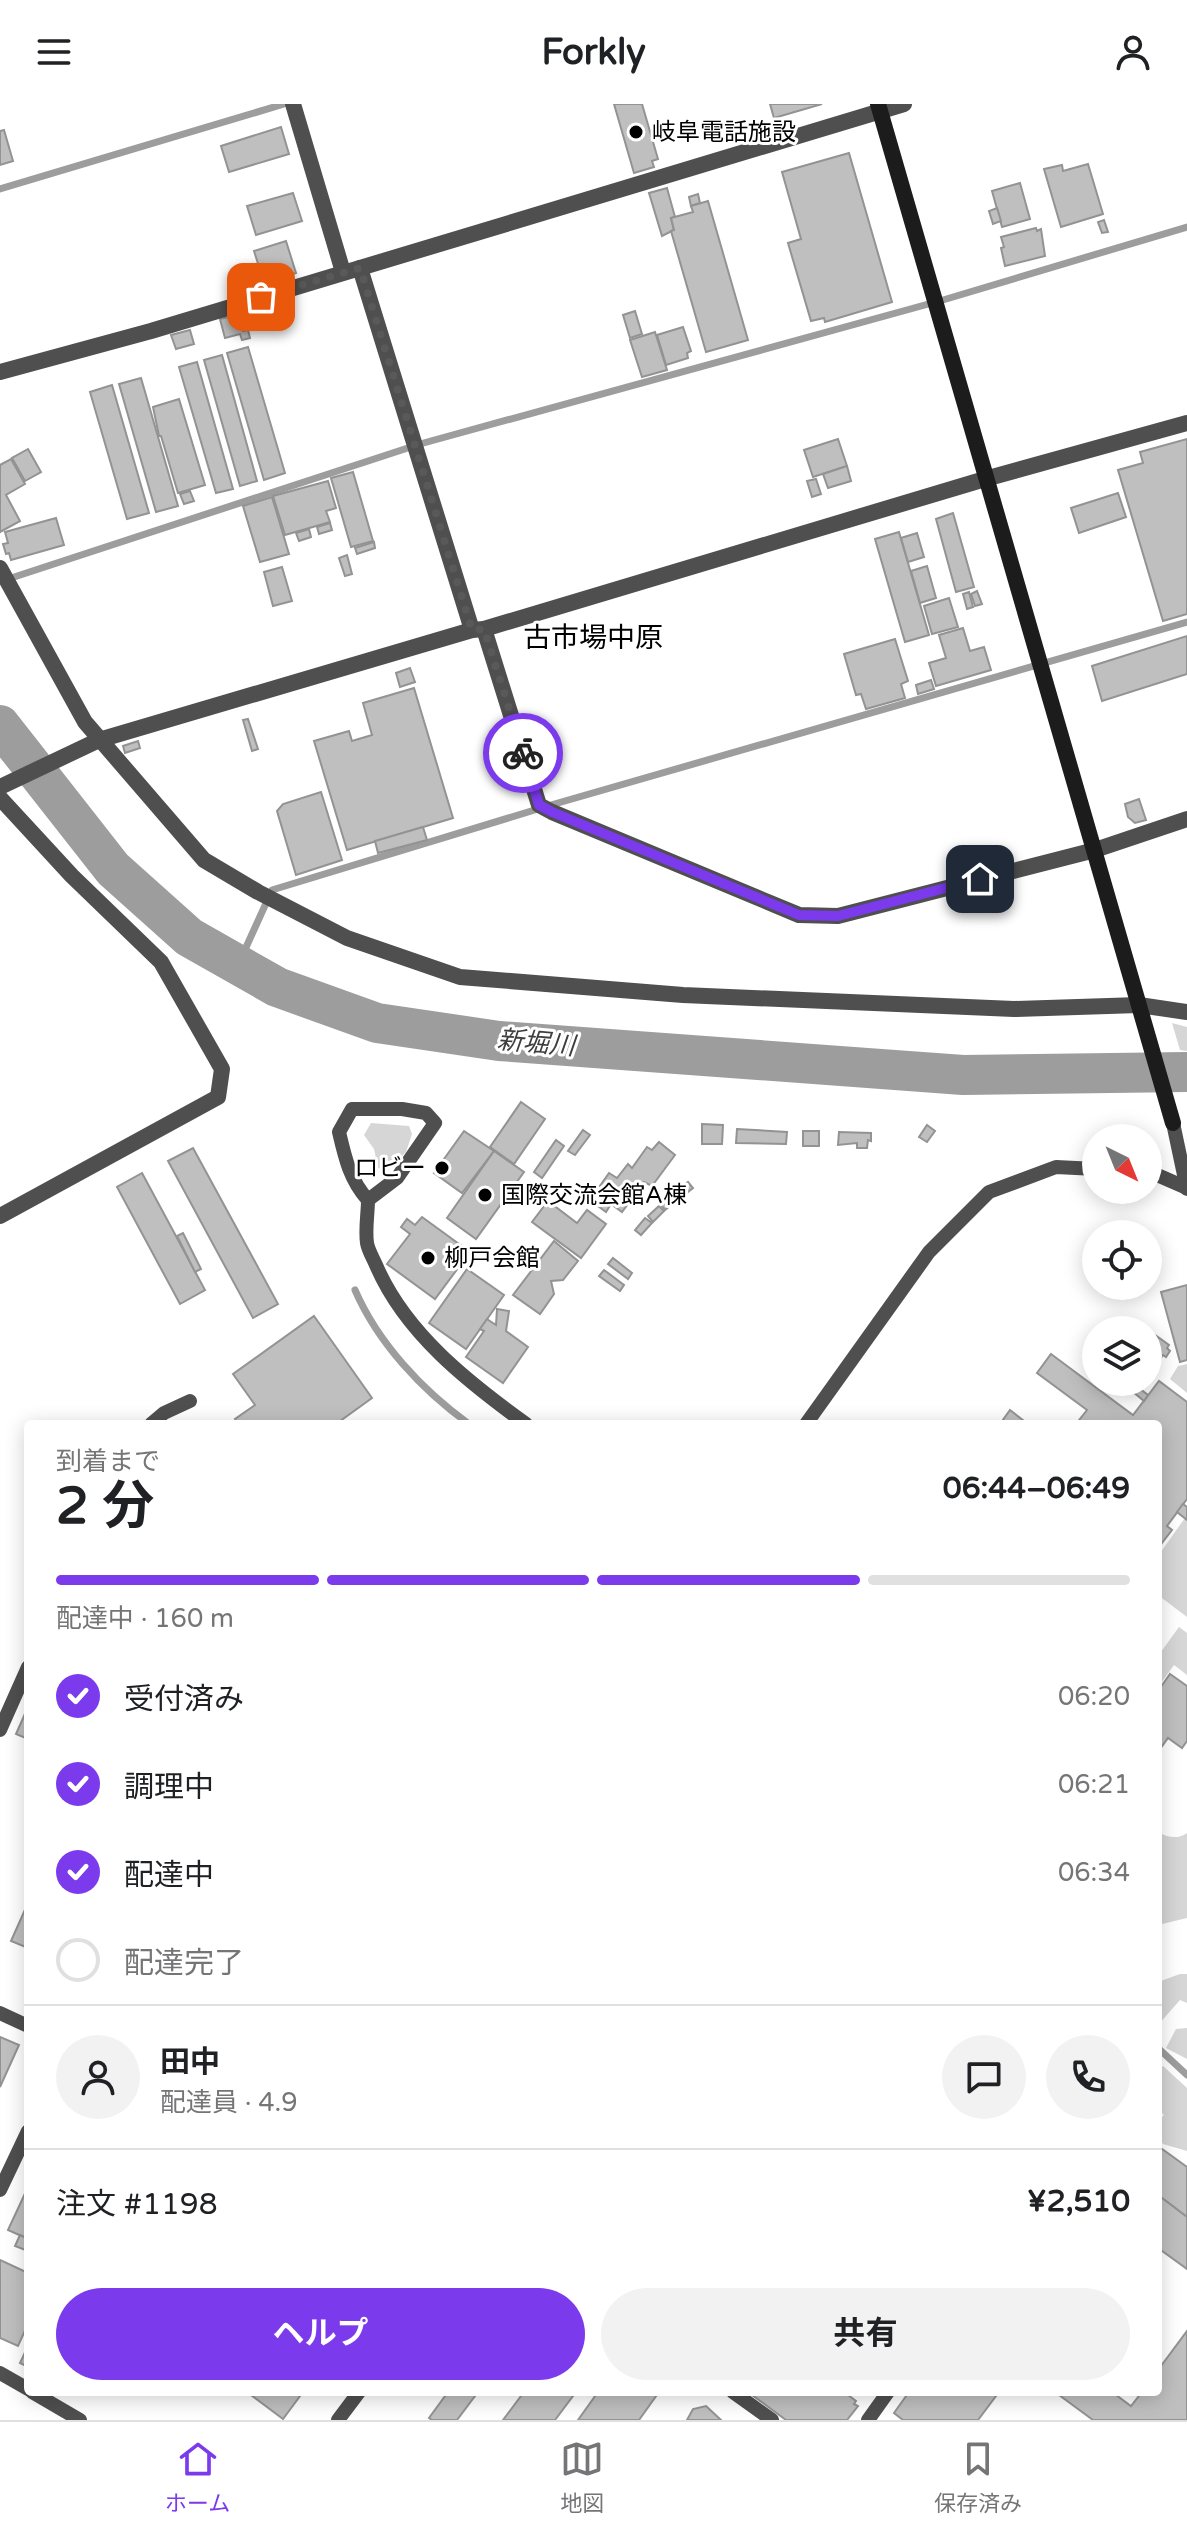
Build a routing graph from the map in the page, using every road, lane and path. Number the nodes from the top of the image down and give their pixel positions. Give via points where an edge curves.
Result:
1 (293, 104) edge
2 (904, 104) edge
3 (879, 108) edge
4 (351, 270) junction
5 (0, 372) edge
6 (1187, 423) edge
7 (985, 479) junction
8 (0, 568) edge
9 (478, 629) junction
10 (93, 742) junction
11 (1, 790) edge
12 (1187, 819) edge
13 (1095, 850) junction
14 (1140, 1010) junction
15 (1187, 1012) edge
16 (1173, 1123) joint
17 (1082, 1168) edge
18 (1162, 1177) edge
19 (1187, 1188) edge
20 (368, 1200) junction
21 (0, 1216) edge
22 (190, 1401) dead end
23 (156, 1420) edge
24 (520, 1420) edge
25 (809, 1420) edge
26 (24, 1675) edge
27 (2, 1722) edge
28 (0, 2013) edge
29 (24, 2024) edge
30 (24, 2139) edge
31 (0, 2190) edge
32 (0, 2373) edge
33 (24, 2387) edge
34 (39, 2396) edge
35 (356, 2396) edge
36 (739, 2396) edge
37 (885, 2396) edge
38 (80, 2420) edge
39 (338, 2420) edge
40 (772, 2420) edge
41 (868, 2420) edge

1 - 4 street
2 - 3 street
3 - 4 street
3 - 7 street
4 - 5 street
4 - 9 street
6 - 7 street
7 - 9 street
7 - 13 street
8 - 10 street
9 - 10 street
9 - 13 street via 539,805 799,915 838,916
10 - 11 street
10 - 14 street via 204,860 347,938 460,977 683,995
11 - 21 street via 72,876 161,962 222,1069 218,1097
12 - 13 street
13 - 14 street
14 - 15 street
14 - 16 street
16 - 19 lane
17 - 25 lane via 1056,1167 989,1192 929,1252
18 - 19 lane
20 - 20 lane via 397,1178 435,1123 426,1113 352,1109 339,1132 347,1168
20 - 24 lane via 367,1244 384,1283 447,1361
22 - 23 lane
26 - 27 lane
28 - 29 lane
30 - 31 lane
32 - 33 lane
34 - 38 lane
35 - 39 lane
36 - 40 lane
37 - 41 lane

